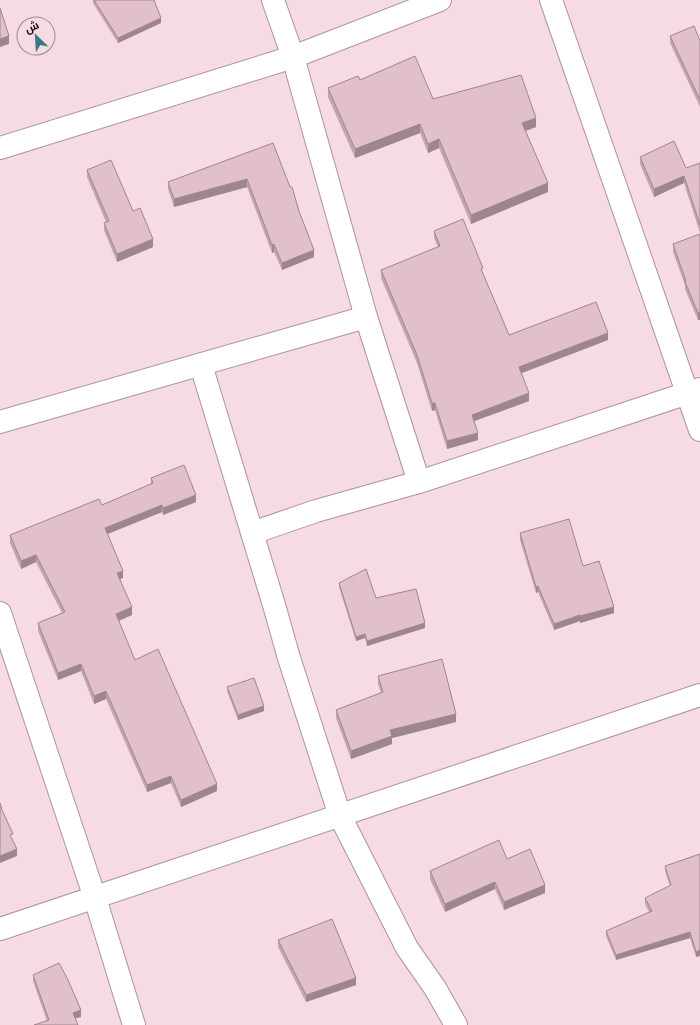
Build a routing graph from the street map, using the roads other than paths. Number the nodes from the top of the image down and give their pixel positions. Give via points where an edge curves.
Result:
1 (273, 0) edge
2 (440, 0) edge
3 (551, 0) edge
4 (293, 57) junction
5 (0, 148) edge
6 (366, 317) junction
7 (201, 364) junction
8 (694, 392) edge
9 (0, 422) edge
10 (700, 430) edge
11 (420, 482) junction
12 (252, 533) junction
13 (0, 613) edge
14 (700, 695) edge
15 (340, 816) junction
16 (95, 898) junction
17 (0, 929) edge
18 (134, 1025) edge
19 (456, 1025) edge

1 - 4 street
2 - 4 street
3 - 8 street
4 - 5 street
4 - 6 street
6 - 7 street
6 - 11 street
7 - 9 street
7 - 12 street
8 - 10 street
8 - 11 street
11 - 12 street via 316,511
12 - 15 street
13 - 16 street
14 - 15 street
15 - 16 street
15 - 19 street via 407,948 435,988
16 - 17 street
16 - 18 street

